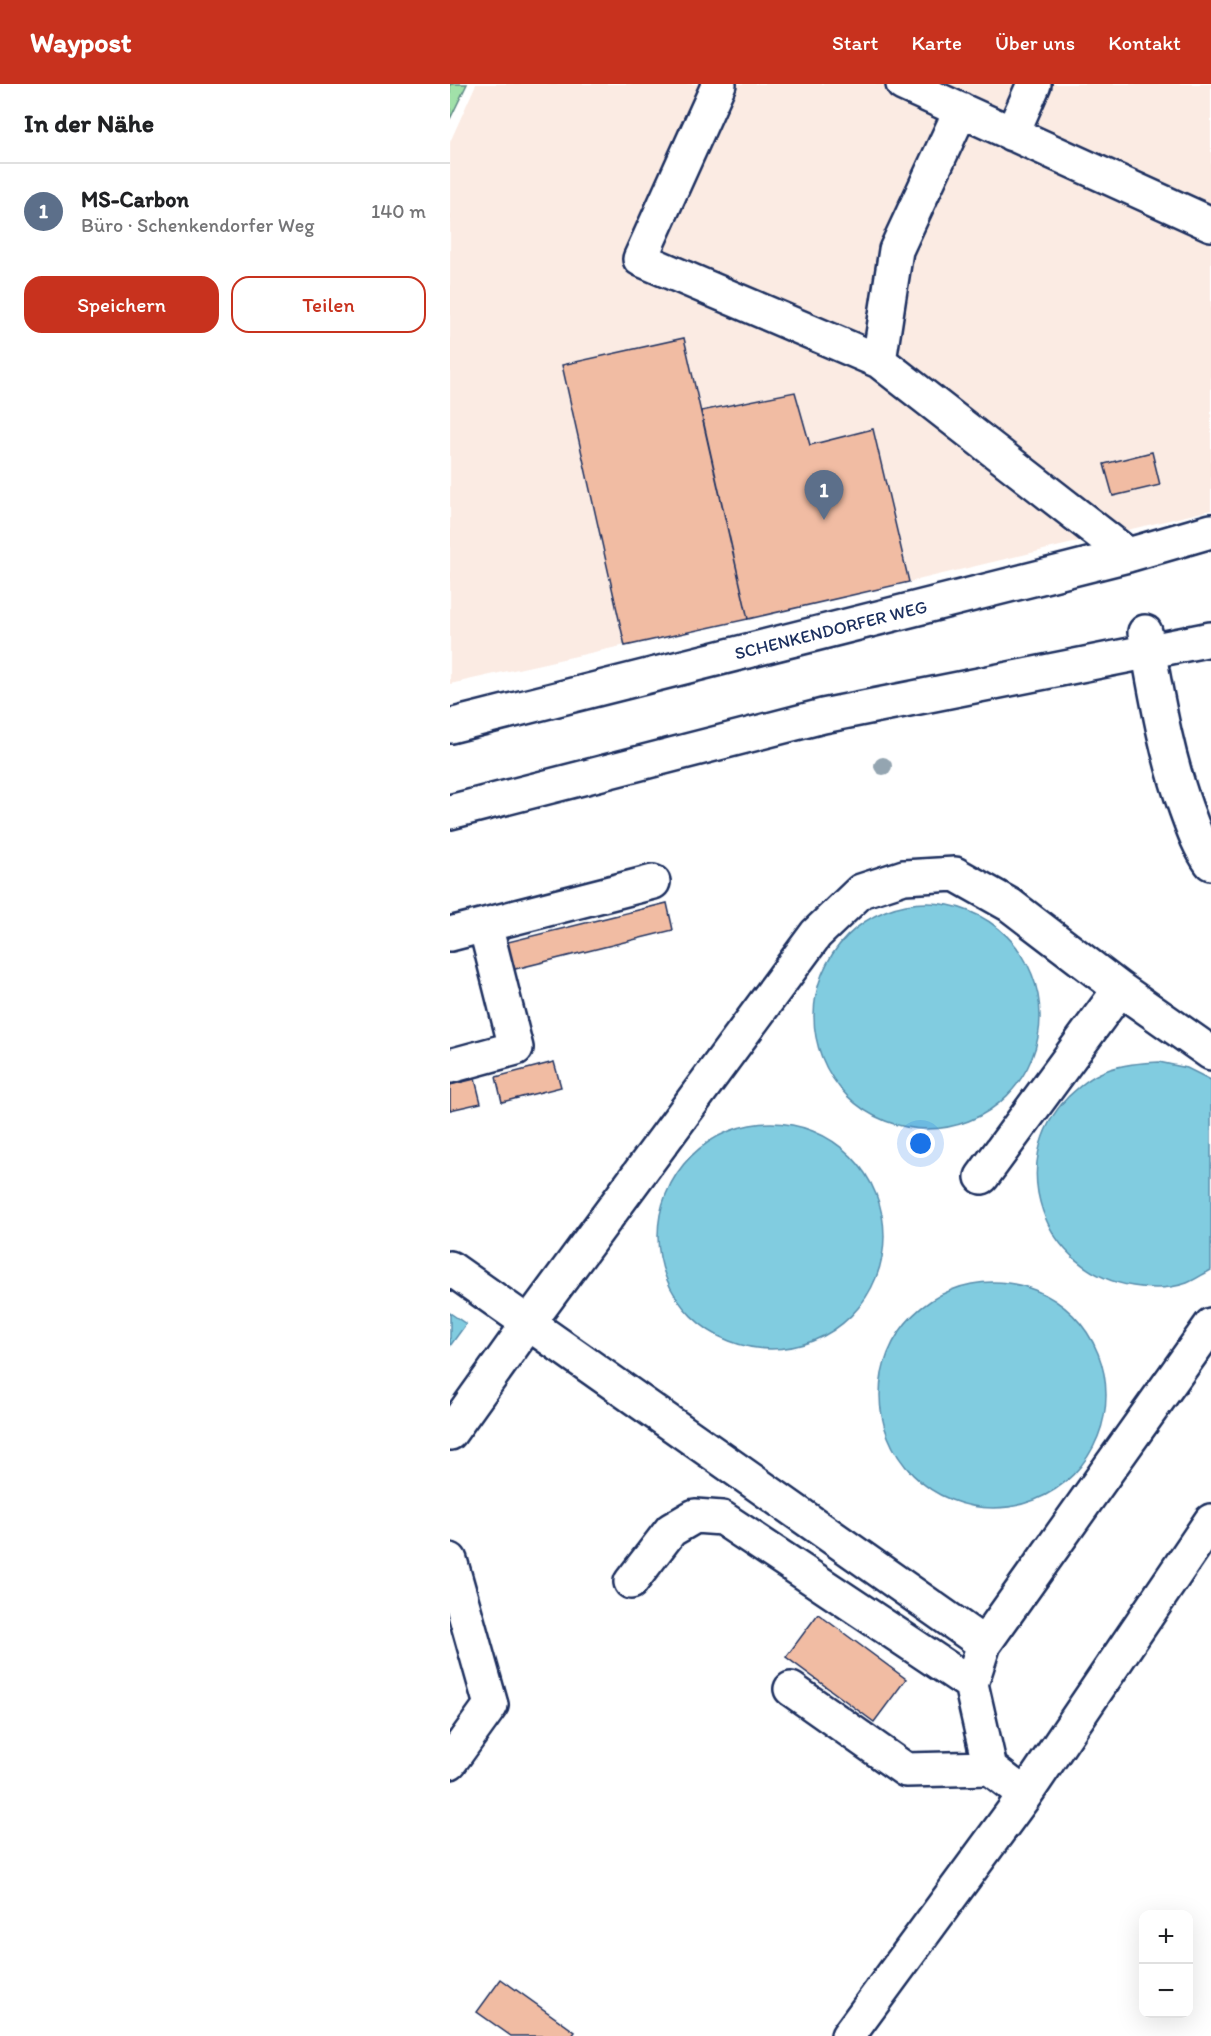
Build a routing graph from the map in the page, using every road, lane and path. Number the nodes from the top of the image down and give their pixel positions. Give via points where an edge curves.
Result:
1 (719, 84) edge
2 (903, 84) edge
3 (1034, 84) edge
4 (961, 110) junction
5 (1012, 134) junction
6 (1211, 224) edge
7 (879, 361) junction
8 (1211, 531) edge
9 (1128, 555) junction
10 (1211, 639) edge
11 (1147, 642) junction
12 (450, 726) edge
13 (450, 812) edge
14 (1211, 863) edge
15 (653, 882) dead end
16 (485, 926) junction
17 (450, 934) edge
18 (1120, 989) junction
19 (1211, 1053) edge
20 (450, 1066) edge
21 (981, 1177) dead end
22 (450, 1268) edge
23 (528, 1324) junction
24 (1211, 1325) edge
25 (450, 1433) edge
26 (1211, 1521) edge
27 (450, 1560) edge
28 (631, 1582) dead end
29 (984, 1644) junction
30 (971, 1684) junction
31 (791, 1689) dead end
32 (450, 1762) edge
33 (990, 1768) junction
34 (1025, 1795) junction
35 (848, 2036) edge

1 - 7 street via 640,259
2 - 4 street
3 - 5 street
4 - 5 street
4 - 7 street via 896,250
5 - 6 street
7 - 9 street
8 - 9 street, SCHENKENDORFER WEG
9 - 12 street, SCHENKENDORFER WEG
10 - 11 street
11 - 13 street via 823,716
11 - 14 street via 1158,709 1178,788 1200,848
15 - 16 street
16 - 17 street
16 - 20 street via 516,1048
18 - 19 street
18 - 21 street
18 - 23 street via 1010,905 955,874 904,877 861,891 816,934
22 - 23 street
23 - 25 street
23 - 29 street
24 - 29 street
26 - 34 street
27 - 32 street via 491,1705
28 - 30 street via 671,1530 695,1516 722,1518
29 - 30 street
30 - 33 street
31 - 33 street via 906,1770
33 - 34 street
34 - 35 street

